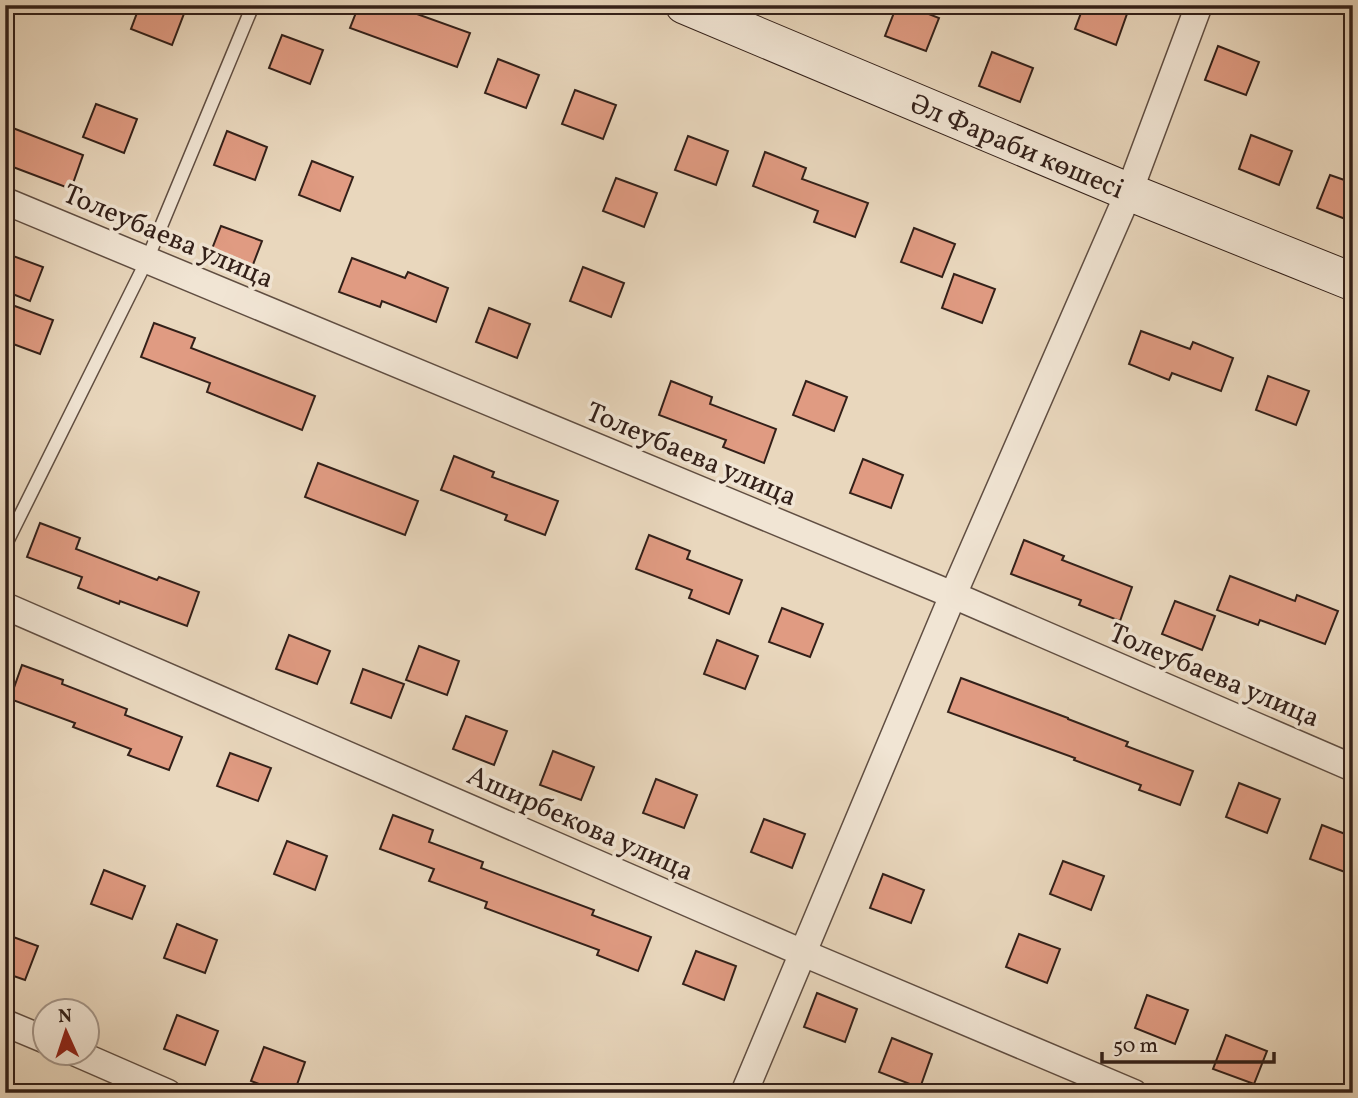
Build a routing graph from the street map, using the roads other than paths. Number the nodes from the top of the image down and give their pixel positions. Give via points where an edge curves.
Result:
1 (253, 5) edge
2 (684, 5) edge
3 (1199, 5) edge
4 (1129, 192) junction
5 (5, 201) edge
6 (147, 260) junction
7 (1353, 282) edge
8 (5, 545) edge
9 (953, 595) junction
10 (5, 606) edge
11 (1353, 768) edge
12 (803, 953) junction
13 (5, 1023) edge
14 (32, 1034) edge
15 (102, 1064) edge
16 (168, 1093) edge
17 (744, 1093) edge
18 (1134, 1093) edge

1 - 6 lane
2 - 4 street, Әл Фараби көшесі
3 - 4 street
4 - 7 street, Әл Фараби көшесі
4 - 9 street
5 - 6 street, Толеубаева улица
6 - 8 lane
6 - 9 street, Толеубаева улица
9 - 11 street, Толеубаева улица
9 - 12 street
10 - 12 street, Аширбекова улица
12 - 17 street
12 - 18 street, Аширбекова улица
13 - 14 street
15 - 16 street

